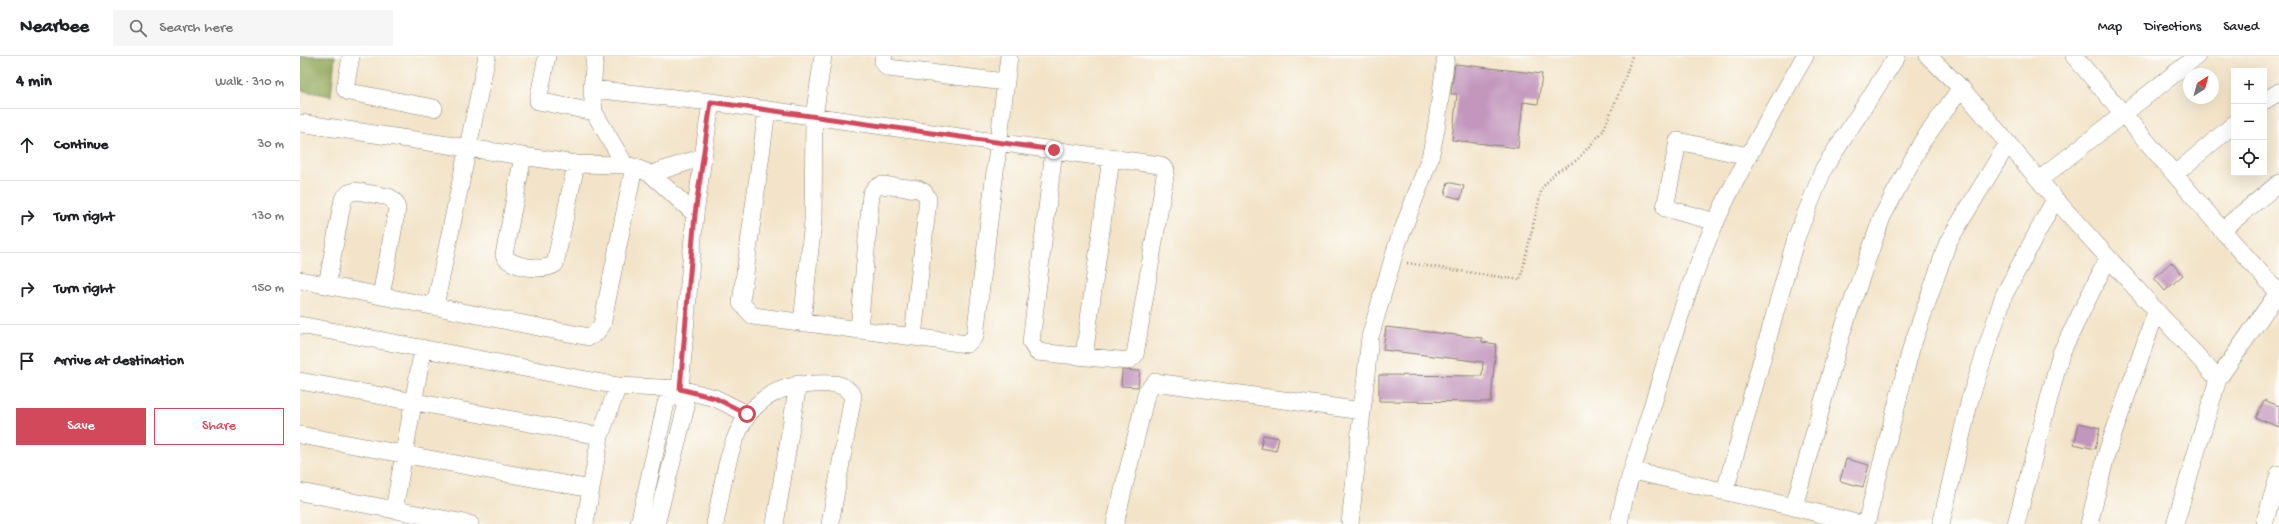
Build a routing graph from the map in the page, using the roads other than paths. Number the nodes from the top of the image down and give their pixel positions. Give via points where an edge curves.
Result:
1 (351, 56) edge
2 (487, 56) edge
3 (547, 56) edge
4 (595, 56) edge
5 (823, 56) edge
6 (884, 56) edge
7 (1009, 56) edge
8 (1446, 56) edge
9 (1805, 56) edge
10 (1897, 56) edge
11 (1928, 56) edge
12 (2197, 56) edge
13 (2080, 58) edge
14 (1005, 82) junction
15 (1961, 88) junction
16 (592, 89) junction
17 (2279, 92) edge
18 (2267, 99) edge
19 (711, 102) junction
20 (434, 108) dead end
21 (767, 110) junction
22 (594, 112) junction
23 (2123, 112) junction
24 (814, 117) junction
25 (300, 123) edge
26 (2231, 127) edge
27 (997, 142) junction
28 (2008, 144) junction
29 (468, 148) junction
30 (1054, 150) junction
31 (523, 156) junction
32 (1748, 156) junction
33 (703, 157) junction
34 (1111, 158) junction
35 (576, 164) junction
36 (629, 166) junction
37 (651, 174) junction
38 (2175, 174) junction
39 (2039, 180) junction
40 (2279, 183) edge
41 (2055, 200) junction
42 (695, 214) junction
43 (1716, 222) junction
44 (2222, 230) junction
45 (2108, 258) junction
46 (300, 280) edge
47 (327, 285) junction
48 (2278, 291) edge
49 (380, 296) junction
50 (436, 306) junction
51 (2156, 312) junction
52 (802, 322) junction
53 (300, 324) edge
54 (859, 330) junction
55 (913, 337) junction
56 (423, 348) junction
57 (1084, 356) junction
58 (2218, 379) junction
59 (300, 381) edge
60 (798, 384) junction
61 (618, 386) junction
62 (680, 389) junction
63 (413, 402) junction
64 (1362, 411) junction
65 (747, 414) junction
66 (300, 435) edge
67 (600, 436) junction
68 (404, 454) junction
69 (1633, 471) junction
70 (2278, 479) edge
71 (591, 489) junction
72 (1725, 491) junction
73 (300, 492) edge
74 (652, 506) junction
75 (1794, 507) junction
76 (394, 510) junction
77 (470, 524) edge
78 (585, 524) edge
79 (640, 524) edge
80 (656, 524) edge
81 (715, 524) edge
82 (774, 524) edge
83 (830, 524) edge
84 (1114, 524) edge
85 (1350, 524) edge
86 (1619, 524) edge
87 (1860, 524) edge
88 (1866, 524) edge
89 (1941, 524) edge
90 (2016, 524) edge
91 (2089, 524) edge
92 (2175, 524) edge
93 (2264, 524) edge

1 - 20 street via 344,84 349,92
2 - 29 street
3 - 22 street via 538,101
4 - 16 street
5 - 24 street
6 - 14 street via 883,62 888,68
7 - 14 street
8 - 64 street via 1430,158 1392,260 1370,337
9 - 32 street
10 - 72 street via 1824,168 1796,238
11 - 15 street
12 - 23 street
13 - 23 street
14 - 27 street
15 - 28 street
15 - 75 street via 1922,142 1882,218 1842,332
16 - 19 street
16 - 22 street
17 - 18 street
19 - 21 street
19 - 33 street
21 - 24 street
21 - 52 street via 742,303 753,316
22 - 36 street
23 - 38 street
23 - 39 street
24 - 27 street
24 - 52 street via 813,221
25 - 29 street
26 - 38 street
27 - 30 street
27 - 55 street via 975,336 967,344
28 - 39 street
28 - 88 street via 1948,242 1911,349
29 - 31 street
29 - 50 street
30 - 34 street
30 - 57 street via 1030,342 1037,352
31 - 35 street
31 - 35 street via 504,254 506,260 513,263 543,270 555,264
32 - 43 street
32 - 43 street via 1678,141 1665,208
33 - 37 street
33 - 42 street
34 - 57 street
34 - 57 street via 1160,165 1166,170 1135,355 1128,361
35 - 36 street
36 - 37 street
36 - 50 street via 602,325 595,334 589,337
37 - 42 street
38 - 44 street
39 - 41 street
40 - 44 street
41 - 45 street
41 - 89 street via 2004,295 1970,399
42 - 62 street
43 - 69 street via 1679,318
44 - 48 street
45 - 51 street
45 - 90 street via 2061,353
46 - 47 street
47 - 49 street
47 - 49 street via 343,199 356,191 389,197 395,202 397,209
48 - 58 street
49 - 50 street
51 - 58 street
51 - 91 street via 2107,452
52 - 54 street
53 - 56 street
54 - 55 street
54 - 55 street via 871,194 881,185 918,189 924,192 928,199
56 - 61 street
56 - 63 street
58 - 92 street
59 - 63 street
60 - 65 street via 770,395
60 - 82 street
60 - 83 street via 840,384 848,388 853,396
61 - 62 street
61 - 67 street
62 - 65 street via 715,398
62 - 74 street via 686,407
63 - 67 street
63 - 68 street
64 - 84 street via 1155,382 1147,391
64 - 85 street
65 - 81 street via 733,441
66 - 68 street
67 - 71 street
68 - 71 street
68 - 76 street
69 - 72 street
69 - 86 street
70 - 93 street
71 - 78 street
72 - 75 street
73 - 76 street
74 - 79 street
74 - 80 street
75 - 87 street
76 - 77 street

